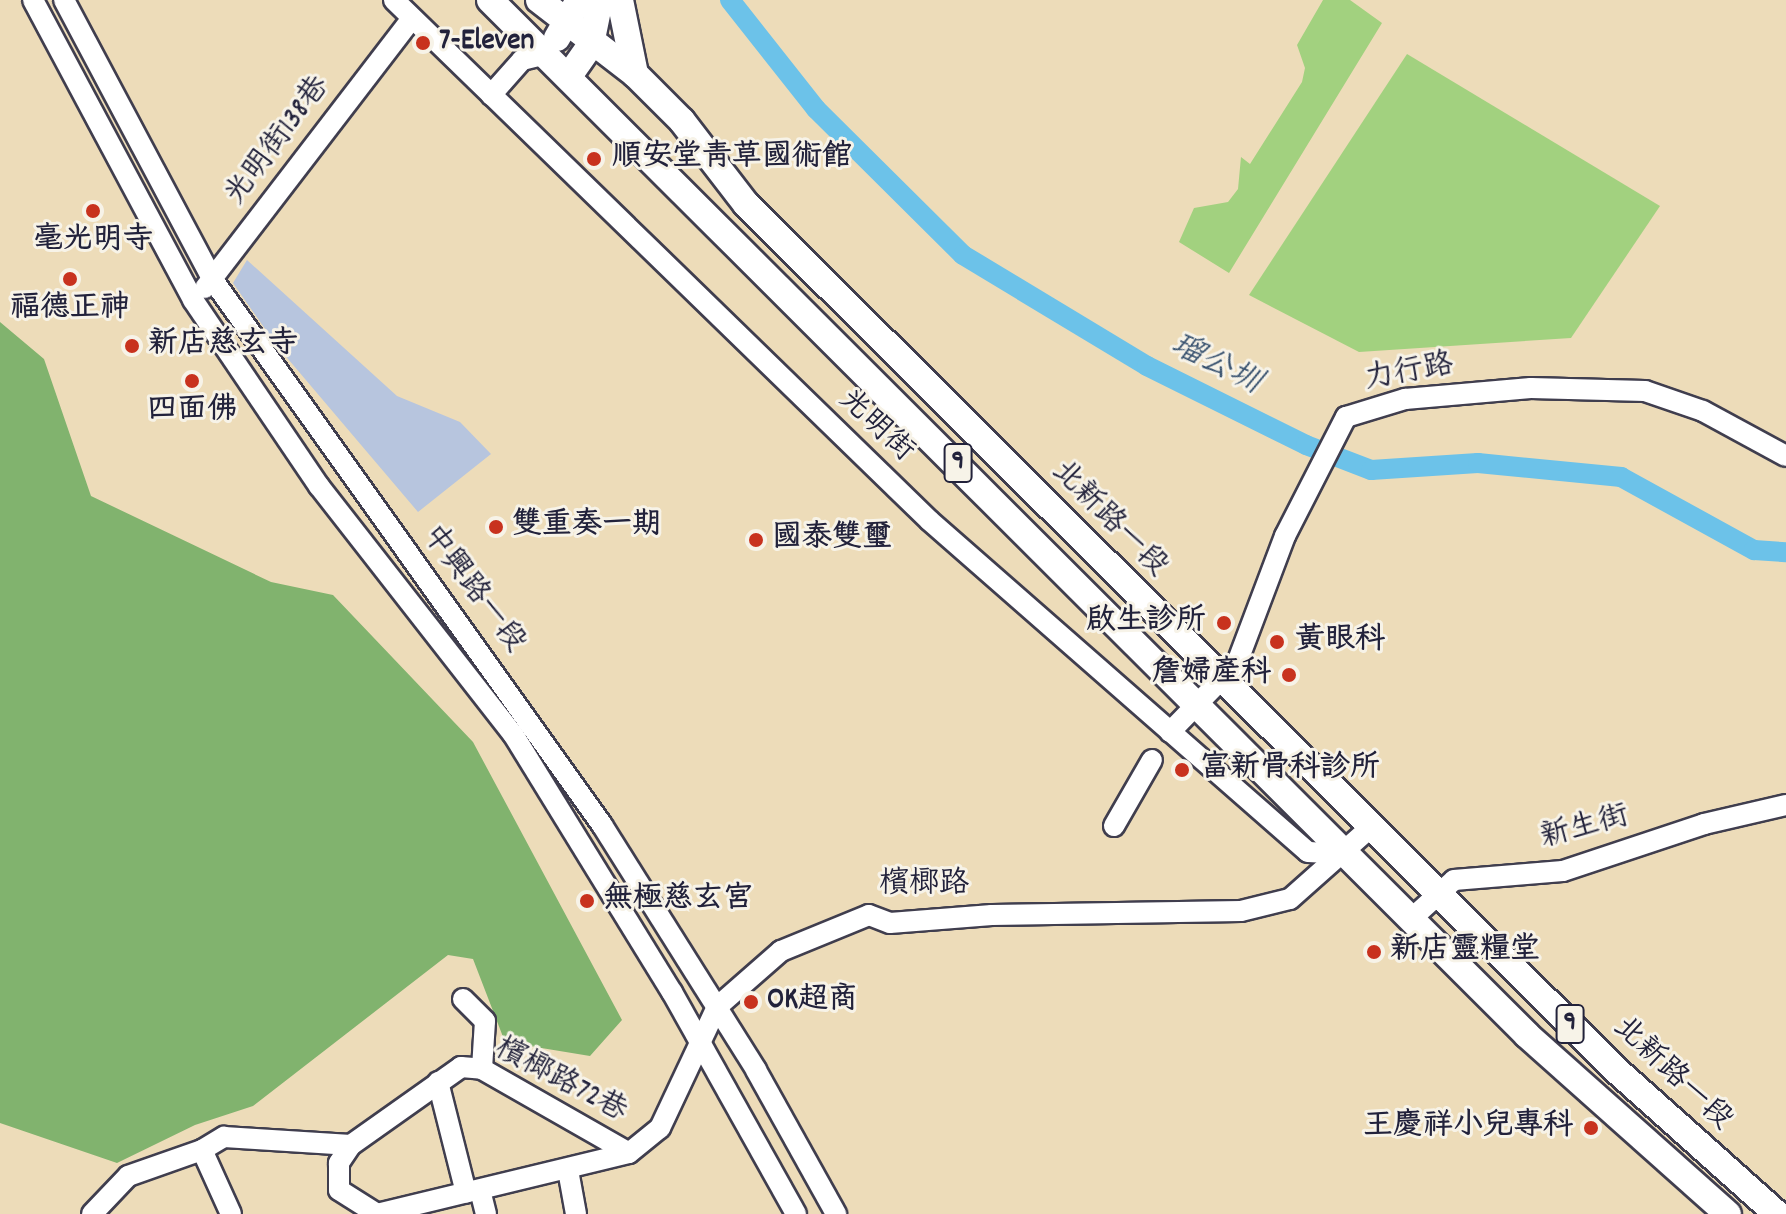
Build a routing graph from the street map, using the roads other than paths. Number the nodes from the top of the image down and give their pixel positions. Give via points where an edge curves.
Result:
1 (33, 0) edge
2 (64, 0) edge
3 (394, 0) edge
4 (490, 0) edge
5 (539, 0) edge
6 (579, 0) edge
7 (600, 0) edge
8 (620, 0) edge
9 (412, 18) junction
10 (567, 26) junction
11 (591, 44) junction
12 (546, 54) junction
13 (635, 74) junction
14 (569, 76) junction
15 (491, 95) junction
16 (213, 280) junction
17 (193, 300) junction
18 (1786, 456) edge
19 (1224, 680) junction
20 (1199, 703) junction
21 (1170, 732) junction
22 (1152, 760) dead end
23 (1786, 805) edge
24 (1114, 826) dead end
25 (1371, 827) junction
26 (1343, 854) junction
27 (1437, 892) junction
28 (1410, 920) junction
29 (463, 999) dead end
30 (717, 1007) junction
31 (700, 1048) junction
32 (482, 1069) junction
33 (438, 1082) junction
34 (351, 1145) junction
35 (202, 1150) junction
36 (629, 1153) junction
37 (568, 1170) junction
38 (473, 1192) junction
39 (92, 1214) edge
40 (231, 1214) edge
41 (377, 1214) edge
42 (486, 1214) edge
43 (576, 1214) edge
44 (796, 1214) edge
45 (836, 1214) edge
46 (1728, 1214) edge
47 (1777, 1214) edge

1 - 17 street, 中興路一段
2 - 16 street, 中興路一段
3 - 9 street, 光明街
4 - 12 main road, 9
5 - 10 main road, 北新路一段 / 9
6 - 10 main road
7 - 11 main road
8 - 13 main road
9 - 15 street, 光明街
9 - 16 street, 光明街138巷
10 - 11 main road, 北新路一段 / 9
10 - 12 main road
11 - 13 main road, 北新路一段 / 9
11 - 14 main road
12 - 14 main road, 9
12 - 15 street via 522,60
13 - 19 main road, 北新路一段 / 9 via 682,121 746,204
14 - 20 main road, 9
15 - 21 street, 光明街 via 930,521
16 - 17 street, 光明街138巷
16 - 30 street, 中興路一段 via 339,463 483,652
17 - 31 street, 中興路一段 via 319,486 513,734 672,992
18 - 19 street, 力行路 via 1703,411 1645,391 1569,389 1405,399 1346,417 1282,545 1237,663
19 - 20 street, 力行路
19 - 25 main road, 北新路一段 / 9
20 - 21 street, 力行路
20 - 26 main road, 9 via 1329,832
21 - 26 street, 光明街 via 1308,852
22 - 24 street
23 - 27 street, 新生街 via 1704,824 1563,871 1454,880
25 - 26 street, 檳榔路
25 - 27 main road, 北新路一段 / 9
26 - 28 main road, 9
26 - 30 street, 檳榔路 via 1290,899 1241,911 992,915 890,923 869,915 781,951
27 - 28 street, 新生街
27 - 47 main road, 北新路一段 / 9 via 1616,1070
28 - 46 main road, 9 via 1527,1035
29 - 32 street via 485,1021
30 - 31 street, 檳榔路
30 - 45 street, 中興路一段
31 - 36 street, 檳榔路 via 660,1128
31 - 44 street, 中興路一段
32 - 33 street, 檳榔路72巷 via 461,1067
32 - 36 street, 檳榔路72巷
33 - 34 street, 檳榔路72巷
33 - 38 street
34 - 35 street via 224,1137
34 - 41 street via 339,1163 339,1190
35 - 39 street via 128,1176
35 - 40 street
36 - 37 street, 檳榔路
37 - 38 street, 檳榔路
37 - 43 street
38 - 41 street, 檳榔路
38 - 42 street

